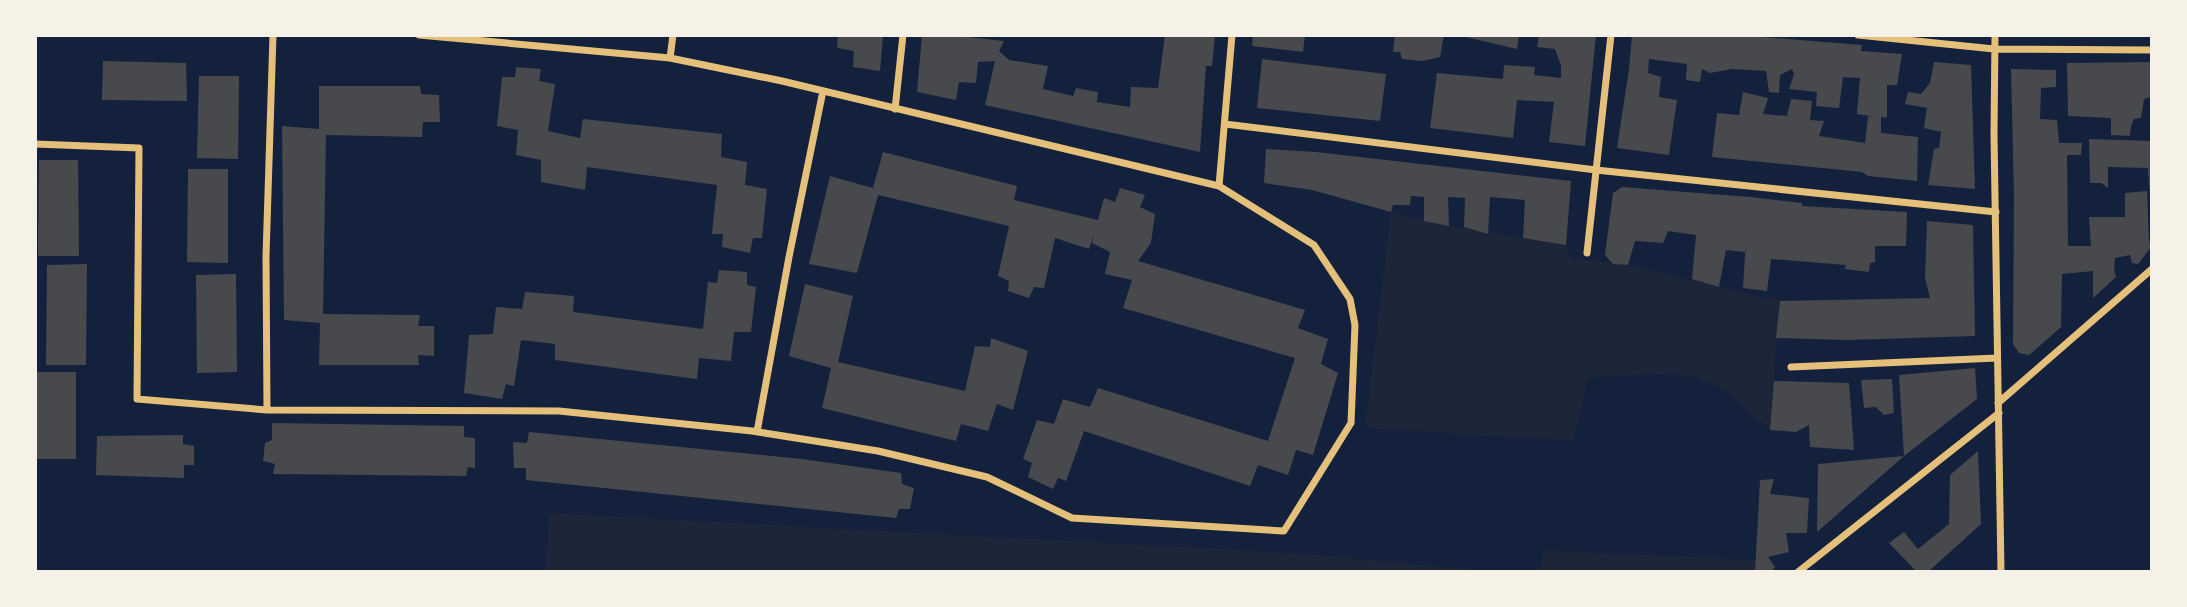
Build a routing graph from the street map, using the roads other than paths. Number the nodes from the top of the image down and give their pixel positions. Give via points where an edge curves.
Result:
1 (273, 35) edge
2 (419, 35) edge
3 (673, 35) edge
4 (903, 35) edge
5 (1232, 35) edge
6 (1611, 35) edge
7 (1858, 35) edge
8 (1995, 35) edge
9 (1994, 49) junction
10 (2152, 50) edge
11 (670, 58) junction
12 (823, 91) junction
13 (895, 109) junction
14 (1225, 124) junction
15 (35, 144) edge
16 (1596, 170) junction
17 (1219, 186) junction
18 (1996, 212) junction
19 (1587, 253) dead end
20 (2152, 269) edge
21 (1997, 358) junction
22 (1791, 367) dead end
23 (1998, 403) junction
24 (267, 410) junction
25 (1998, 413) junction
26 (757, 432) junction
27 (1798, 572) edge
28 (2001, 572) edge

1 - 24 street
2 - 11 street
3 - 11 street
4 - 13 street
5 - 14 street
6 - 16 street
7 - 9 street
8 - 9 street
9 - 10 street
9 - 18 street
11 - 12 street
12 - 13 street
12 - 26 street
13 - 17 street
14 - 16 street
14 - 17 street
15 - 24 street via 139,148 137,399
16 - 18 street
16 - 19 street
17 - 26 street via 1314,245 1350,299 1355,325 1351,423 1284,531 1072,518 987,477 878,451
18 - 21 street
20 - 23 street
21 - 22 street
21 - 23 street
23 - 25 street
24 - 26 street via 558,411
25 - 27 street
25 - 28 street

